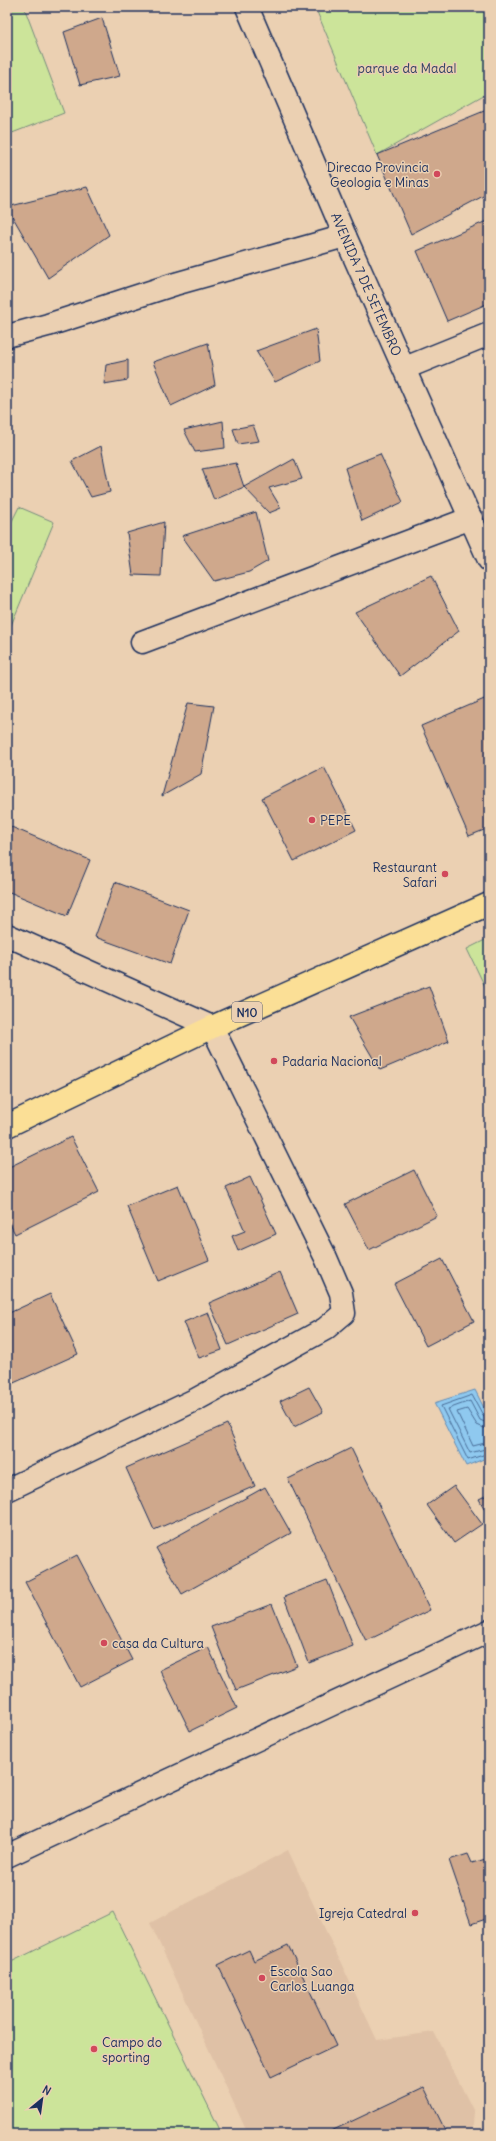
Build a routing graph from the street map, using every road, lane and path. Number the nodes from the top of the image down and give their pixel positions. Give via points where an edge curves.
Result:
1 (247, 7) edge
2 (345, 236) junction
3 (489, 334) edge
4 (7, 336) edge
5 (405, 368) junction
6 (471, 518) junction
7 (489, 560) edge
8 (142, 642) dead end
9 (489, 904) edge
10 (7, 935) edge
11 (212, 1027) junction
12 (7, 1126) edge
13 (7, 1490) edge
14 (489, 1631) edge
15 (7, 1856) edge

1 - 2 street, AVENIDA 7 DE SETEMBRO
2 - 4 street via 175,284
2 - 5 street, AVENIDA 7 DE SETEMBRO
3 - 5 street
5 - 6 street, AVENIDA 7 DE SETEMBRO
6 - 7 street, AVENIDA 7 DE SETEMBRO
6 - 8 street
9 - 11 main road, N10
10 - 11 street
11 - 12 main road, N10
11 - 13 street via 326,1258 341,1293 344,1313 325,1329 197,1399
14 - 15 street

